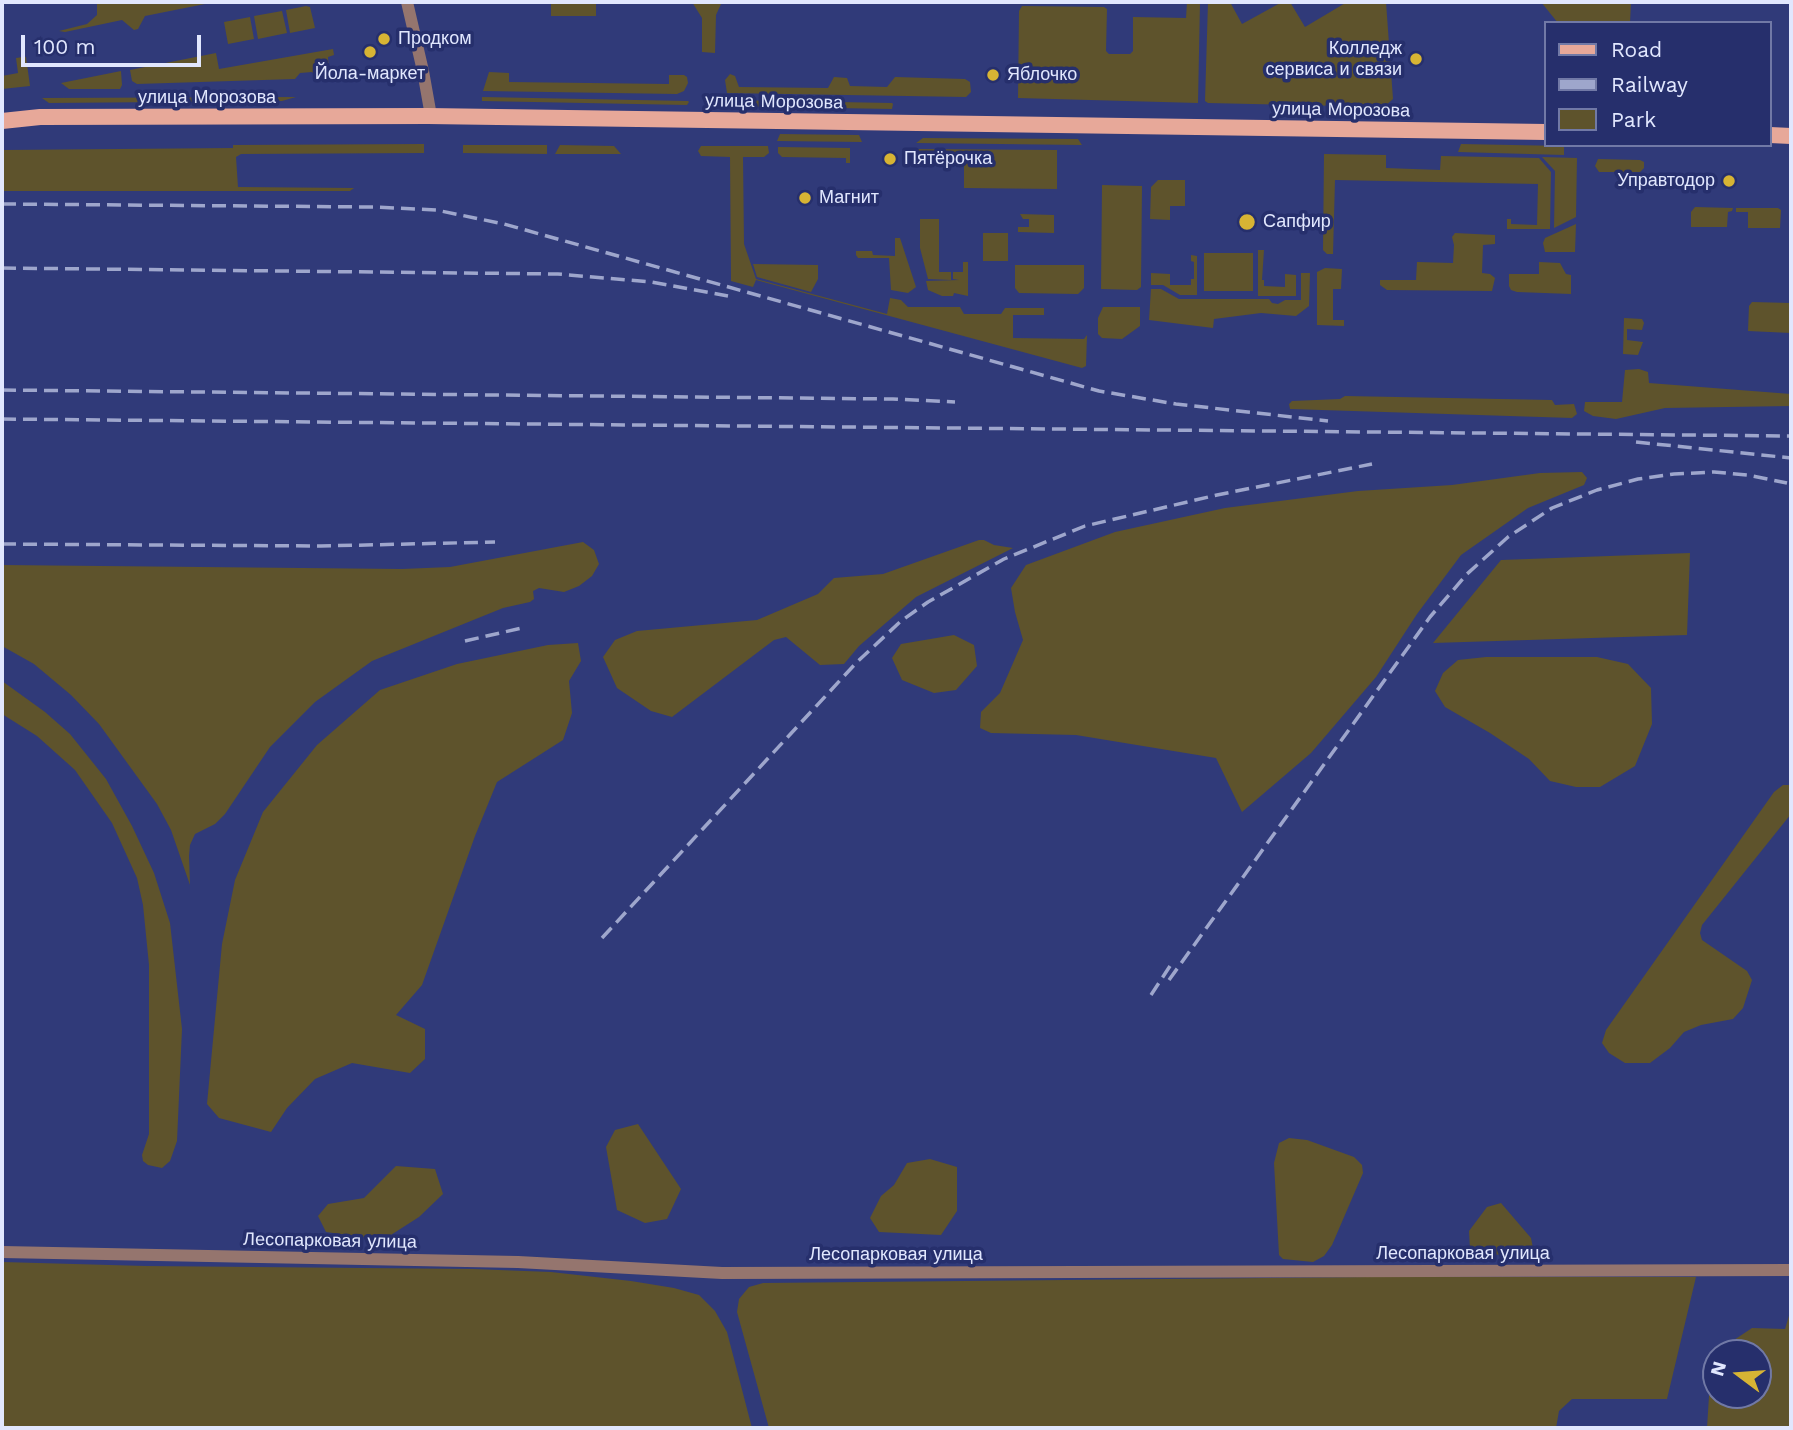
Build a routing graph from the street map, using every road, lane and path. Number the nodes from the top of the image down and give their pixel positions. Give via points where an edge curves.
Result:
1 (407, 2) edge
2 (431, 116) junction
3 (2, 121) edge
4 (1545, 132) edge
5 (1772, 135) edge
6 (1791, 136) edge
7 (2, 1252) edge
8 (1791, 1270) edge

1 - 2 street
2 - 3 main road, улица Морозова via 40,117
2 - 4 main road, улица Морозова
5 - 6 main road
7 - 8 street, Лесопарковая улица via 518,1262 722,1273

